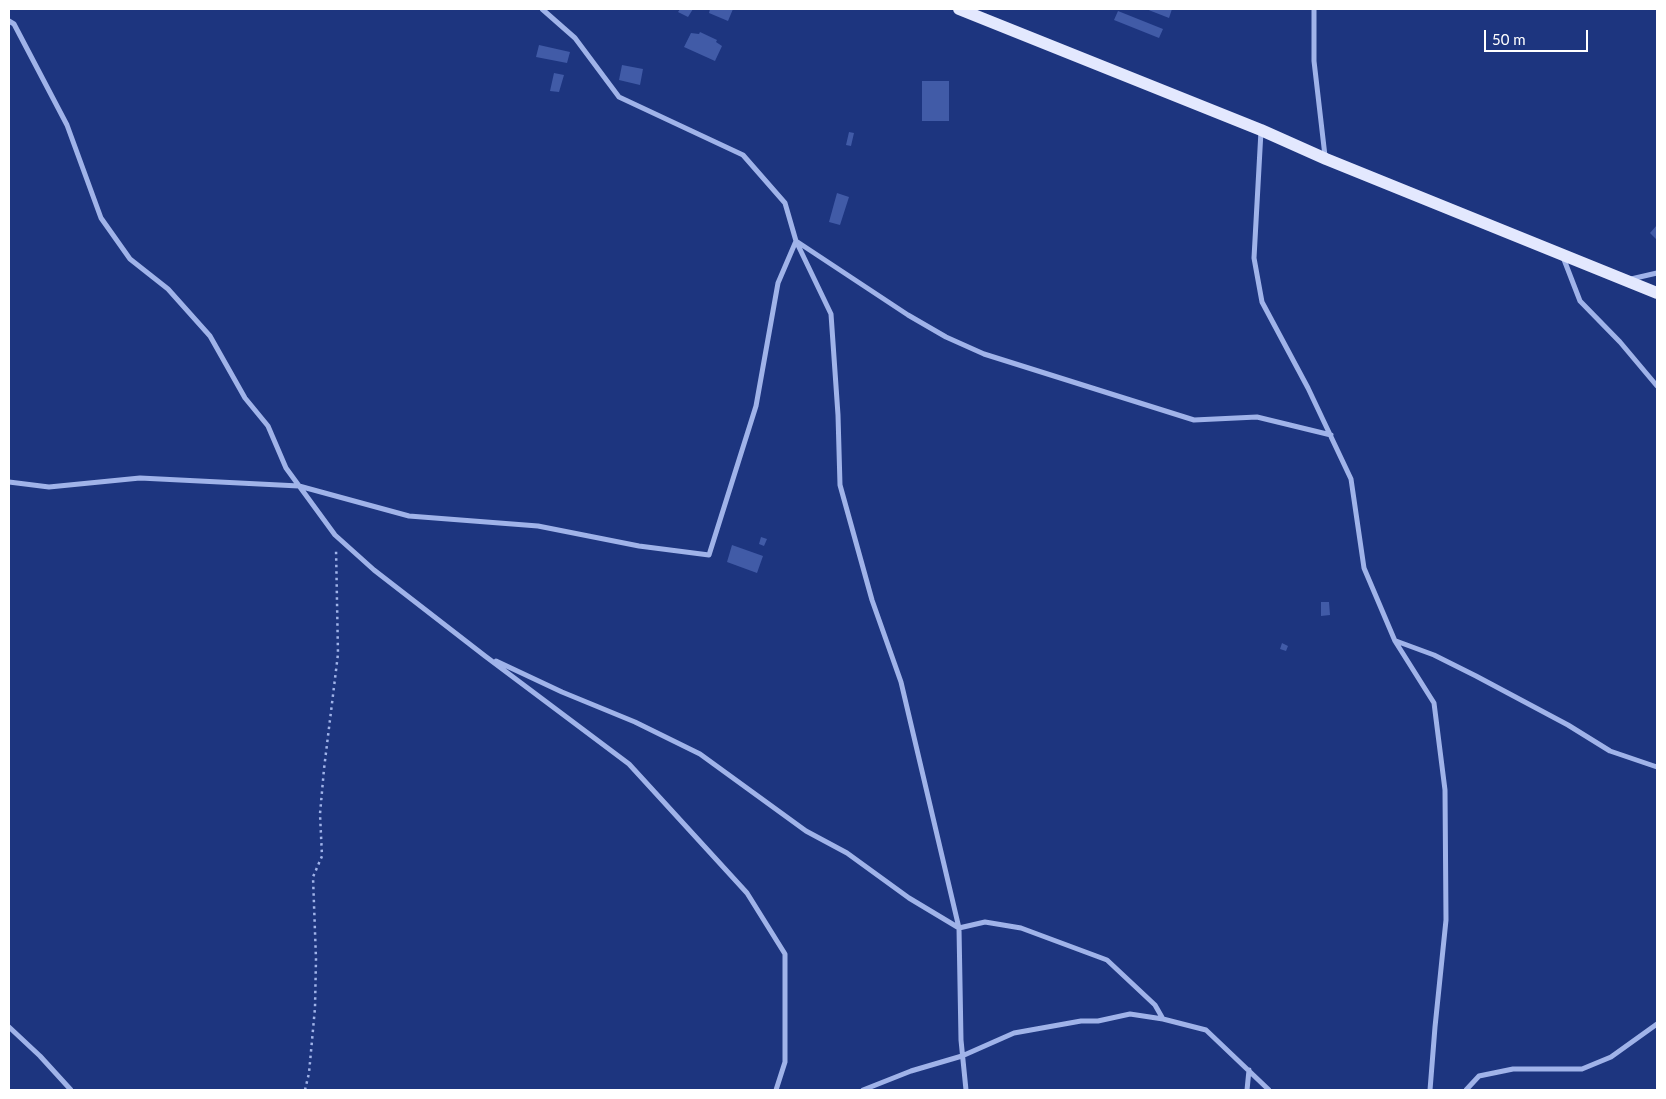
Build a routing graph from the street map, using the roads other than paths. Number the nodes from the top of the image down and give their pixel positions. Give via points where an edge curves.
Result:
1 (542, 9) edge
2 (959, 9) edge
3 (1314, 9) edge
4 (9, 21) edge
5 (1261, 130) junction
6 (1326, 159) junction
7 (796, 241) junction
8 (1562, 254) junction
9 (1657, 273) edge
10 (1626, 280) junction
11 (1657, 294) edge
12 (1657, 386) edge
13 (1331, 435) junction
14 (9, 482) edge
15 (299, 486) junction
16 (1396, 641) junction
17 (485, 656) junction
18 (1657, 767) edge
19 (959, 928) junction
20 (1163, 1019) junction
21 (1657, 1024) edge
22 (9, 1027) edge
23 (962, 1056) junction
24 (1249, 1070) junction
25 (70, 1090) edge
26 (776, 1090) edge
27 (863, 1090) edge
28 (966, 1090) edge
29 (1247, 1090) edge
30 (1269, 1090) edge
31 (1430, 1090) edge
32 (1466, 1090) edge

1 - 7 street via 575,38 619,97 743,155 785,203
2 - 5 main road
3 - 6 street via 1314,60
4 - 15 street via 14,24 67,125 101,218 130,259 168,289 210,336 245,398 268,426 286,468
5 - 6 main road
5 - 13 street via 1254,258 1262,302
6 - 8 main road
7 - 13 street via 923,324 984,354 1194,420 1257,417
7 - 15 street via 778,283 756,406 709,555 639,546 538,526 408,516
7 - 19 street via 831,314 840,485 872,600 901,682
8 - 10 main road
8 - 12 street via 1580,301
9 - 10 street
10 - 11 main road
13 - 16 street via 1351,479 1364,568
14 - 15 street via 49,487 140,478
15 - 17 street via 335,536
16 - 18 street via 1476,676 1610,751
16 - 31 street via 1434,703 1445,790 1446,920
17 - 19 street via 700,754 806,831 847,853 909,898
17 - 26 street via 629,764 747,893 785,954 785,1062
19 - 20 street via 986,922 1021,928 1107,960 1155,1005
19 - 23 street
20 - 23 street via 1130,1014 1024,1031
20 - 24 street via 1206,1030
21 - 32 street via 1611,1057 1582,1069 1512,1069 1478,1076
22 - 25 street
23 - 27 street
23 - 28 street
24 - 29 street
24 - 30 street

